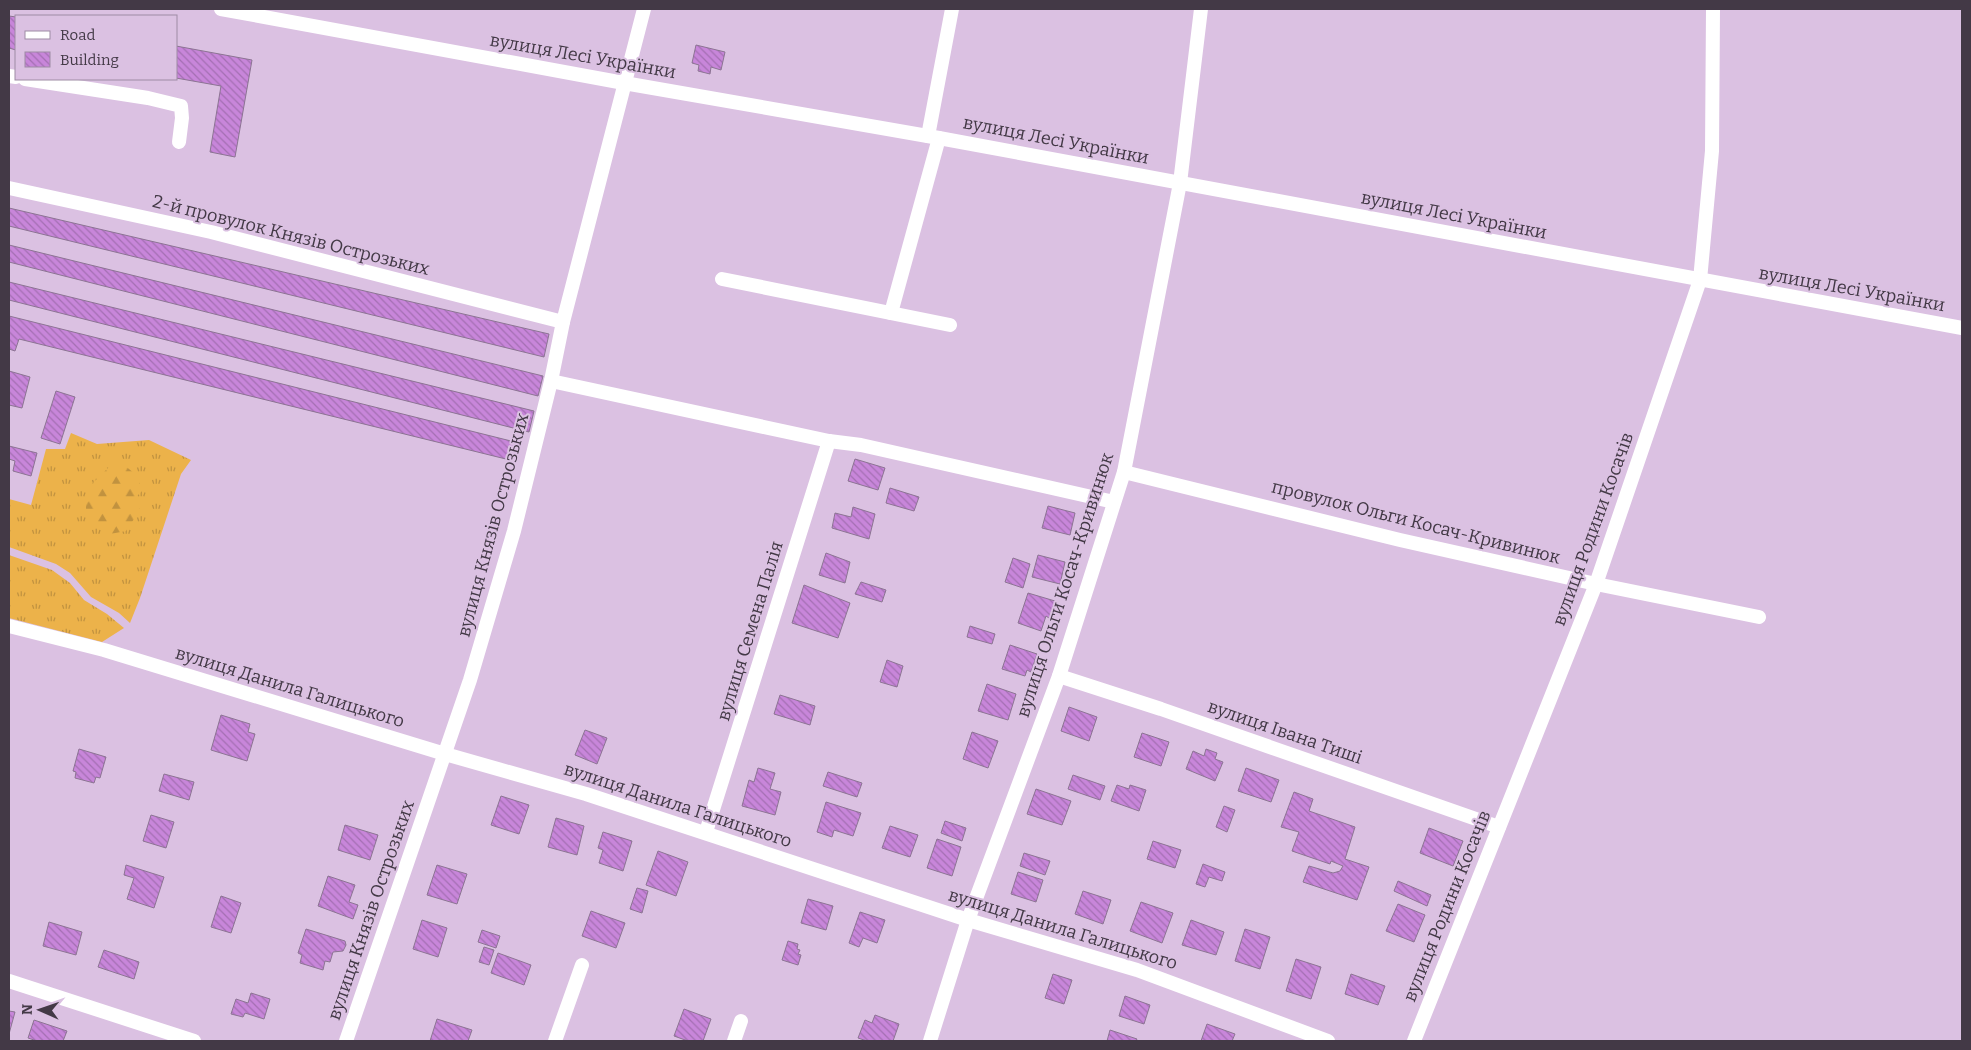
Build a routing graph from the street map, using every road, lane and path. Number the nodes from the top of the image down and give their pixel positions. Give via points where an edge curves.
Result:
1 (228, 9) edge
2 (644, 9) edge
3 (952, 9) edge
4 (1201, 9) edge
5 (1713, 9) edge
6 (31, 80) edge
7 (624, 83) junction
8 (934, 137) junction
9 (178, 142) dead end
10 (1180, 183) junction
11 (9, 188) edge
12 (722, 279) dead end
13 (1700, 280) junction
14 (891, 313) junction
15 (563, 322) junction
16 (950, 325) dead end
17 (1962, 328) edge
18 (551, 381) junction
19 (829, 441) junction
20 (1124, 472) junction
21 (1114, 502) junction
22 (1596, 584) junction
23 (1759, 617) dead end
24 (9, 626) edge
25 (1059, 676) junction
26 (445, 754) junction
27 (1499, 827) junction
28 (706, 832) junction
29 (968, 920) junction
30 (582, 965) dead end
31 (9, 980) edge
32 (741, 1021) dead end
33 (194, 1041) edge
34 (346, 1041) edge
35 (555, 1041) edge
36 (734, 1041) edge
37 (930, 1041) edge
38 (1328, 1041) edge
39 (1414, 1041) edge

1 - 7 street, вулиця Лесі Українки
2 - 7 street, вулиця Князів Острозьких
3 - 8 street
4 - 10 street, вулиця Ольги Косач-Кривинюк
5 - 13 street, вулиця Родини Косачів via 1712,151
6 - 9 street via 181,106
7 - 8 street, вулиця Лесі Українки
7 - 15 street, вулиця Князів Острозьких
8 - 10 street, вулиця Лесі Українки
8 - 14 street, вулиця Лесі Українки
10 - 13 street, вулиця Лесі Українки
10 - 20 street, вулиця Ольги Косач-Кривинюк
11 - 15 street, 2-й провулок Князів Острозьких via 211,232
12 - 14 street
13 - 17 street, вулиця Лесі Українки
13 - 22 street, вулиця Родини Косачів
14 - 16 street
15 - 18 street, вулиця Князів Острозьких
18 - 19 street
18 - 26 street, вулиця Князів Острозьких via 514,531
19 - 21 street via 861,445
19 - 28 street, вулиця Семена Палія
20 - 21 street, вулиця Ольги Косач-Кривинюк
20 - 22 street, провулок Ольги Косач-Кривинюк
21 - 25 street, вулиця Ольги Косач-Кривинюк
22 - 23 street, провулок Ольги Косач-Кривинюк
22 - 27 street, вулиця Родини Косачів
24 - 26 street, вулиця Данила Галицького via 104,650
25 - 27 street, вулиця Івана Тиші via 1161,708
25 - 29 street, вулиця Ольги Косач-Кривинюк
26 - 28 street, вулиця Данила Галицького
26 - 34 street, вулиця Князів Острозьких
27 - 39 street, вулиця Родини Косачів
28 - 29 street, вулиця Данила Галицького
29 - 37 street, вулиця Ольги Косач-Кривинюк
29 - 38 street, вулиця Данила Галицького via 1137,970
30 - 35 street
31 - 33 street
32 - 36 street

